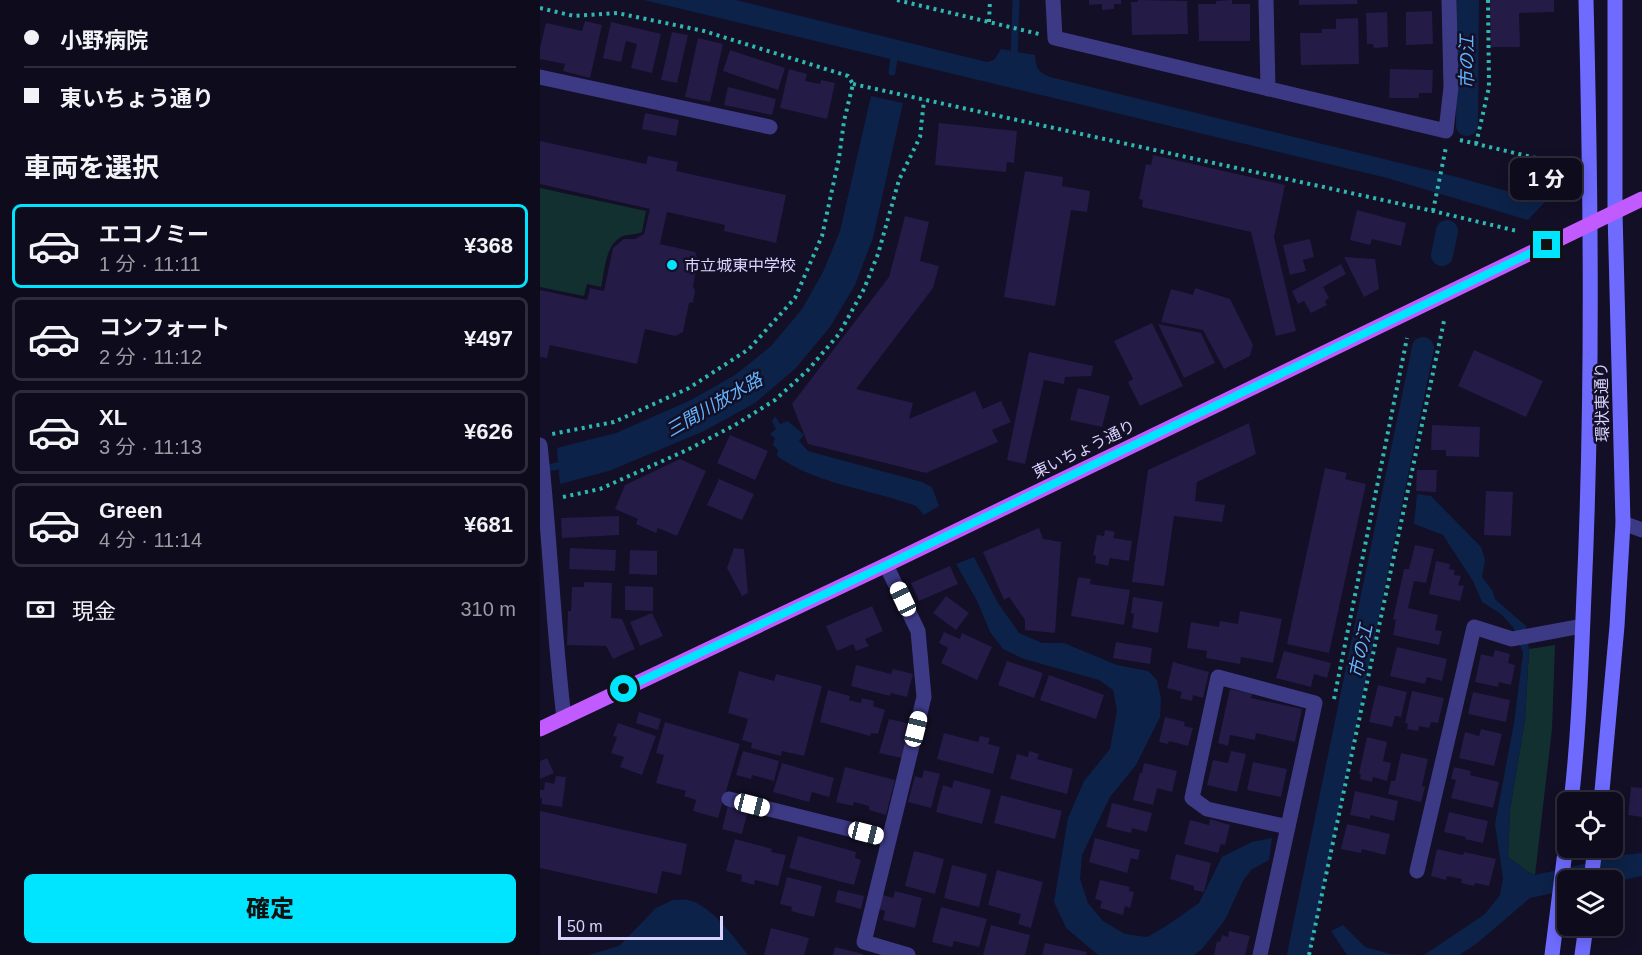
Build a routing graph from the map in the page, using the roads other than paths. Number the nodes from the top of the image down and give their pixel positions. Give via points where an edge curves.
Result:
1 (1053, 0) edge
2 (1266, 0) edge
3 (1449, 0) edge
4 (1586, 0) edge
5 (1615, 0) edge
6 (540, 76) edge
7 (1268, 89) junction
8 (770, 127) dead end
9 (1642, 199) edge
10 (1616, 213) junction
11 (1590, 225) junction
12 (545, 440) edge
13 (1623, 523) junction
14 (1642, 530) edge
15 (886, 565) junction
16 (1582, 626) junction
17 (564, 718) junction
18 (540, 729) edge
19 (1572, 792) edge
20 (1602, 792) edge
21 (729, 799) dead end
22 (1288, 827) junction
23 (889, 839) junction
24 (1564, 858) edge
25 (1417, 871) dead end
26 (1585, 936) edge
27 (908, 955) edge
28 (1260, 955) edge
29 (1552, 955) edge
30 (1582, 955) edge

1 - 7 street via 1055,38
2 - 7 street
3 - 7 street via 1451,87 1447,134
4 - 11 main road, 環状東通り
5 - 10 main road, 環状東通り
6 - 8 street
9 - 10 main road, 東いちょう通り
10 - 11 main road, 東いちょう通り
10 - 13 main road, 環状東通り
11 - 15 main road, 東いちょう通り
11 - 16 main road, 環状東通り via 1590,417
12 - 17 street via 556,654
13 - 14 street
13 - 20 main road, 環状東通り
15 - 17 main road, 東いちょう通り
15 - 23 street via 918,631 924,697
16 - 19 main road, 環状東通り
16 - 25 street via 1512,639 1474,627
17 - 18 main road, 東いちょう通り
21 - 23 street
22 - 22 street via 1315,704 1218,677 1192,798 1207,809
22 - 28 street
23 - 27 street via 864,942
24 - 29 main road
26 - 30 main road

